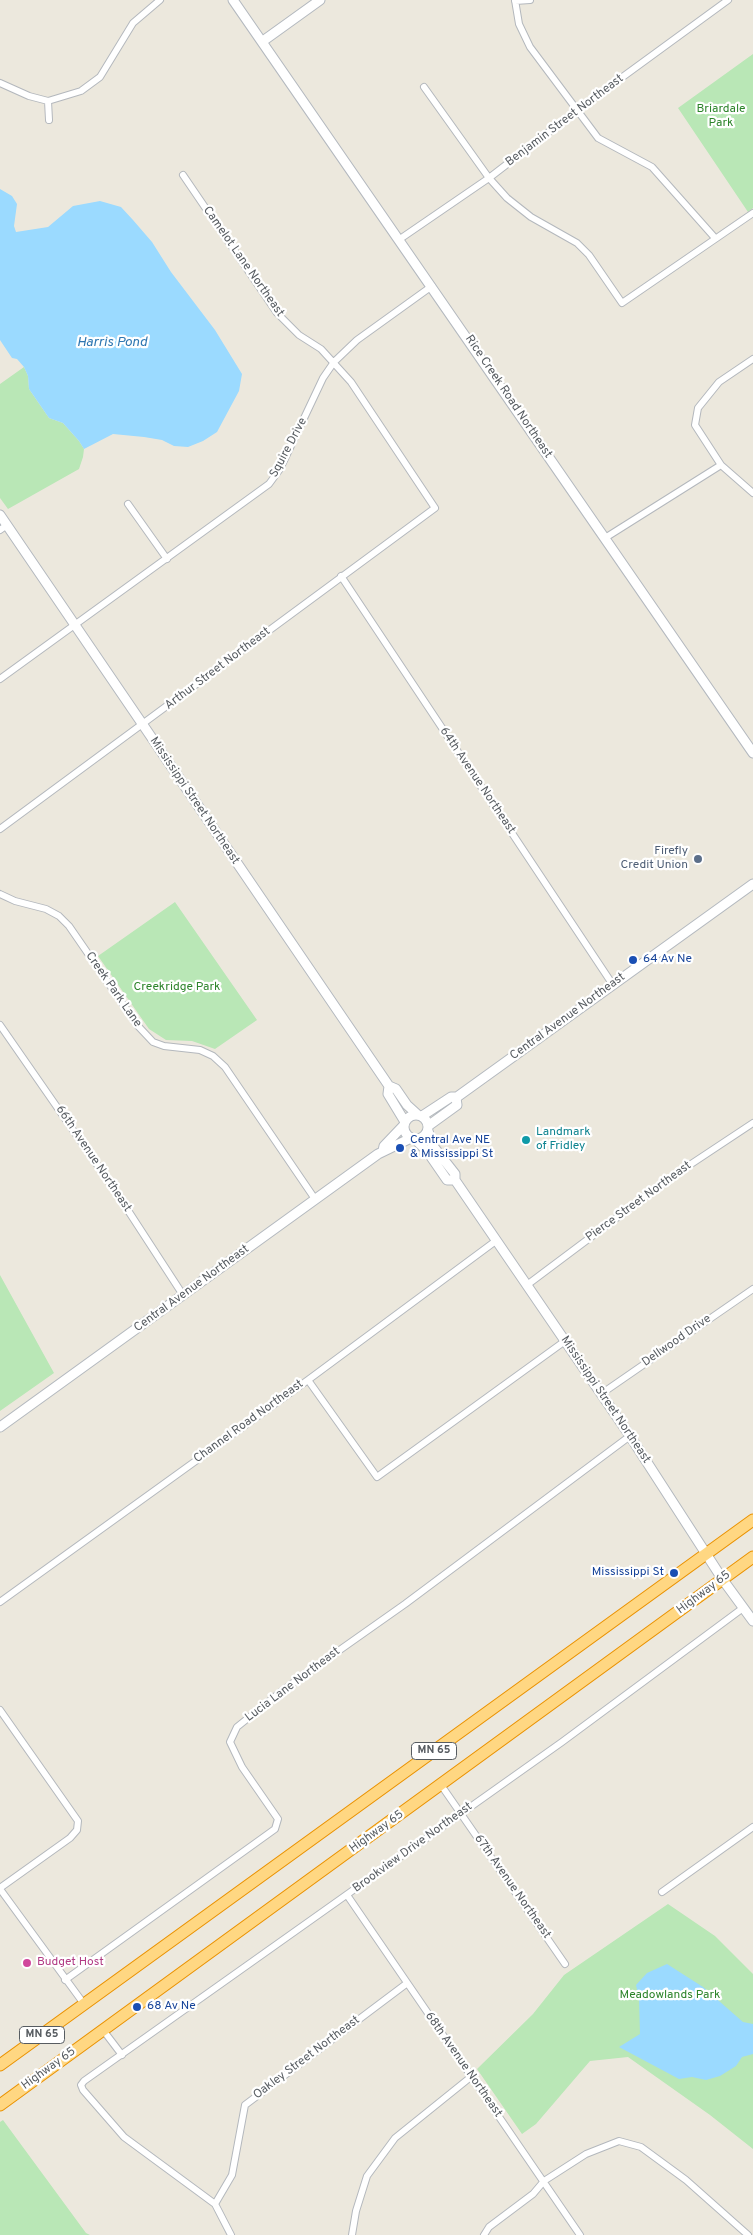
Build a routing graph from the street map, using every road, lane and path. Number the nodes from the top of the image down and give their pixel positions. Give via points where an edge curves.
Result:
1 (160, 0) edge
2 (233, 0) edge
3 (320, 0) edge
4 (530, 0) edge
5 (728, 0) edge
6 (515, 1) edge
7 (263, 41) junction
8 (0, 82) edge
9 (424, 87) dead end
10 (48, 101) junction
11 (576, 111) junction
12 (49, 120) dead end
13 (183, 175) dead end
14 (489, 178) junction
15 (753, 213) edge
16 (715, 238) junction
17 (400, 240) junction
18 (432, 286) junction
19 (753, 359) edge
20 (334, 362) junction
21 (721, 465) junction
22 (753, 492) edge
23 (128, 504) dead end
24 (435, 508) joint
25 (0, 514) edge
26 (4, 527) edge
27 (605, 538) junction
28 (167, 559) junction
29 (341, 576) junction
30 (75, 625) junction
31 (0, 679) edge
32 (143, 725) junction
33 (753, 753) edge
34 (0, 829) edge
35 (753, 884) edge
36 (0, 894) edge
37 (613, 984) junction
38 (0, 1024) edge
39 (389, 1086) junction
40 (456, 1098) junction
41 (420, 1116) junction
42 (404, 1123) junction
43 (753, 1124) edge
44 (428, 1128) junction
45 (413, 1139) junction
46 (383, 1151) junction
47 (454, 1180) junction
48 (315, 1199) junction
49 (497, 1240) junction
50 (527, 1285) junction
51 (753, 1289) edge
52 (183, 1295) junction
53 (565, 1341) junction
54 (308, 1380) junction
55 (601, 1394) junction
56 (0, 1427) edge
57 (630, 1436) junction
58 (753, 1520) edge
59 (706, 1553) junction
60 (753, 1557) edge
61 (723, 1580) junction
62 (0, 1602) edge
63 (744, 1608) junction
64 (753, 1621) edge
65 (0, 1710) edge
66 (441, 1785) junction
67 (461, 1814) junction
68 (753, 1827) edge
69 (0, 1888) edge
70 (662, 1892) dead end
71 (347, 1896) junction
72 (565, 1964) dead end
73 (65, 1980) junction
74 (406, 1984) junction
75 (84, 2004) junction
76 (102, 2030) junction
77 (122, 2055) junction
78 (0, 2065) edge
79 (472, 2076) junction
80 (0, 2105) edge
81 (544, 2181) junction
82 (215, 2204) junction
83 (231, 2235) edge
84 (352, 2235) edge
85 (484, 2235) edge
86 (580, 2235) edge
87 (748, 2235) edge

1 - 10 street via 133,23 100,78 81,91
2 - 7 street, Rice Creek Road Northeast
3 - 7 street
4 - 6 street
5 - 11 street, Benjamin Street Northeast
6 - 11 street via 519,24 530,47
7 - 17 street, Rice Creek Road Northeast
8 - 10 street
9 - 14 street
10 - 12 street
11 - 14 street, Benjamin Street Northeast
11 - 16 street via 598,138 652,168
13 - 20 street, Camelot Lane Northeast via 277,313
14 - 16 street via 531,217 576,243 589,255 622,303
14 - 17 street, Benjamin Street Northeast
15 - 16 street
17 - 18 street, Rice Creek Road Northeast
18 - 20 street, Squire Drive via 357,340
18 - 27 street, Rice Creek Road Northeast
19 - 21 street via 719,382 698,408 695,425
20 - 24 street, Camelot Lane Northeast via 351,382
20 - 28 street, Squire Drive via 323,378 280,469 269,484
21 - 22 street
21 - 27 street
23 - 28 street
24 - 29 street, Arthur Street Northeast
25 - 26 street, Mississippi Street Northeast
26 - 30 street, Mississippi Street Northeast
27 - 33 street, Rice Creek Road Northeast
28 - 30 street, Squire Drive
29 - 32 street, Arthur Street Northeast
29 - 37 street, 64th Avenue Northeast
30 - 31 street, Squire Drive
30 - 32 street, Mississippi Street Northeast
32 - 34 street, Arthur Street Northeast
32 - 39 street, Mississippi Street Northeast
35 - 37 street, Central Avenue Northeast
36 - 48 street, Creek Park Lane via 46,909 69,926 144,1034 164,1046 200,1050 225,1067
37 - 40 street, Central Avenue Northeast
38 - 52 street, 66th Avenue Northeast
39 - 41 street, Mississippi Street Northeast via 396,1089
39 - 42 street, Mississippi Street Northeast via 388,1094
40 - 41 street, Central Avenue Northeast via 451,1097
40 - 44 street, Central Avenue Northeast via 457,1105
41 - 42 street via 411,1116
41 - 44 street
42 - 45 street via 405,1133
42 - 46 street, Central Avenue Northeast
43 - 50 street, Pierce Street Northeast via 667,1180
44 - 45 street via 423,1137
44 - 47 street, Mississippi Street Northeast via 434,1146 455,1174
45 - 46 street, Central Avenue Northeast
45 - 47 street, Mississippi Street Northeast via 427,1151 447,1180
46 - 48 street, Central Avenue Northeast
47 - 49 street, Mississippi Street Northeast
48 - 52 street, Central Avenue Northeast
49 - 50 street, Mississippi Street Northeast
49 - 54 street, Channel Road Northeast
50 - 53 street, Mississippi Street Northeast
51 - 55 street, Dellwood Drive
52 - 56 street, Central Avenue Northeast
53 - 54 street via 377,1477
53 - 55 street, Mississippi Street Northeast
54 - 62 street, Channel Road Northeast
55 - 57 street, Mississippi Street Northeast
57 - 59 street, Mississippi Street Northeast
57 - 73 street, Lucia Lane Northeast via 237,1727 230,1742 242,1768 278,1819 275,1829
58 - 59 highway, MN 65
59 - 61 street, Mississippi Street Northeast
59 - 75 highway, MN 65
60 - 61 highway, Highway 65 / MN 65
61 - 63 street, Mississippi Street Northeast
61 - 66 highway, Highway 65 / MN 65
63 - 64 street, Mississippi Street Northeast
63 - 67 street, Brookview Drive Northeast
65 - 69 street via 78,1821 77,1830 70,1838
66 - 67 street, 67th Avenue Northeast
66 - 76 highway, Highway 65 / MN 65
67 - 71 street, Brookview Drive Northeast
67 - 72 street, 67th Avenue Northeast
68 - 70 street
69 - 73 street
71 - 74 street, 68th Avenue Northeast
71 - 77 street, Brookview Drive Northeast
73 - 75 street
74 - 79 street, 68th Avenue Northeast
74 - 82 street, Oakley Street Northeast via 245,2104 232,2175
75 - 78 highway, MN 65
76 - 77 street
76 - 80 highway, Highway 65 / MN 65
77 - 82 street, Brookview Drive Northeast via 81,2085 124,2138
79 - 81 street, 68th Avenue Northeast
79 - 84 street via 395,2138 367,2176
81 - 85 street via 533,2194 489,2227
81 - 86 street, 68th Avenue Northeast
81 - 87 street via 586,2154 620,2141 641,2147 686,2180
82 - 83 street

